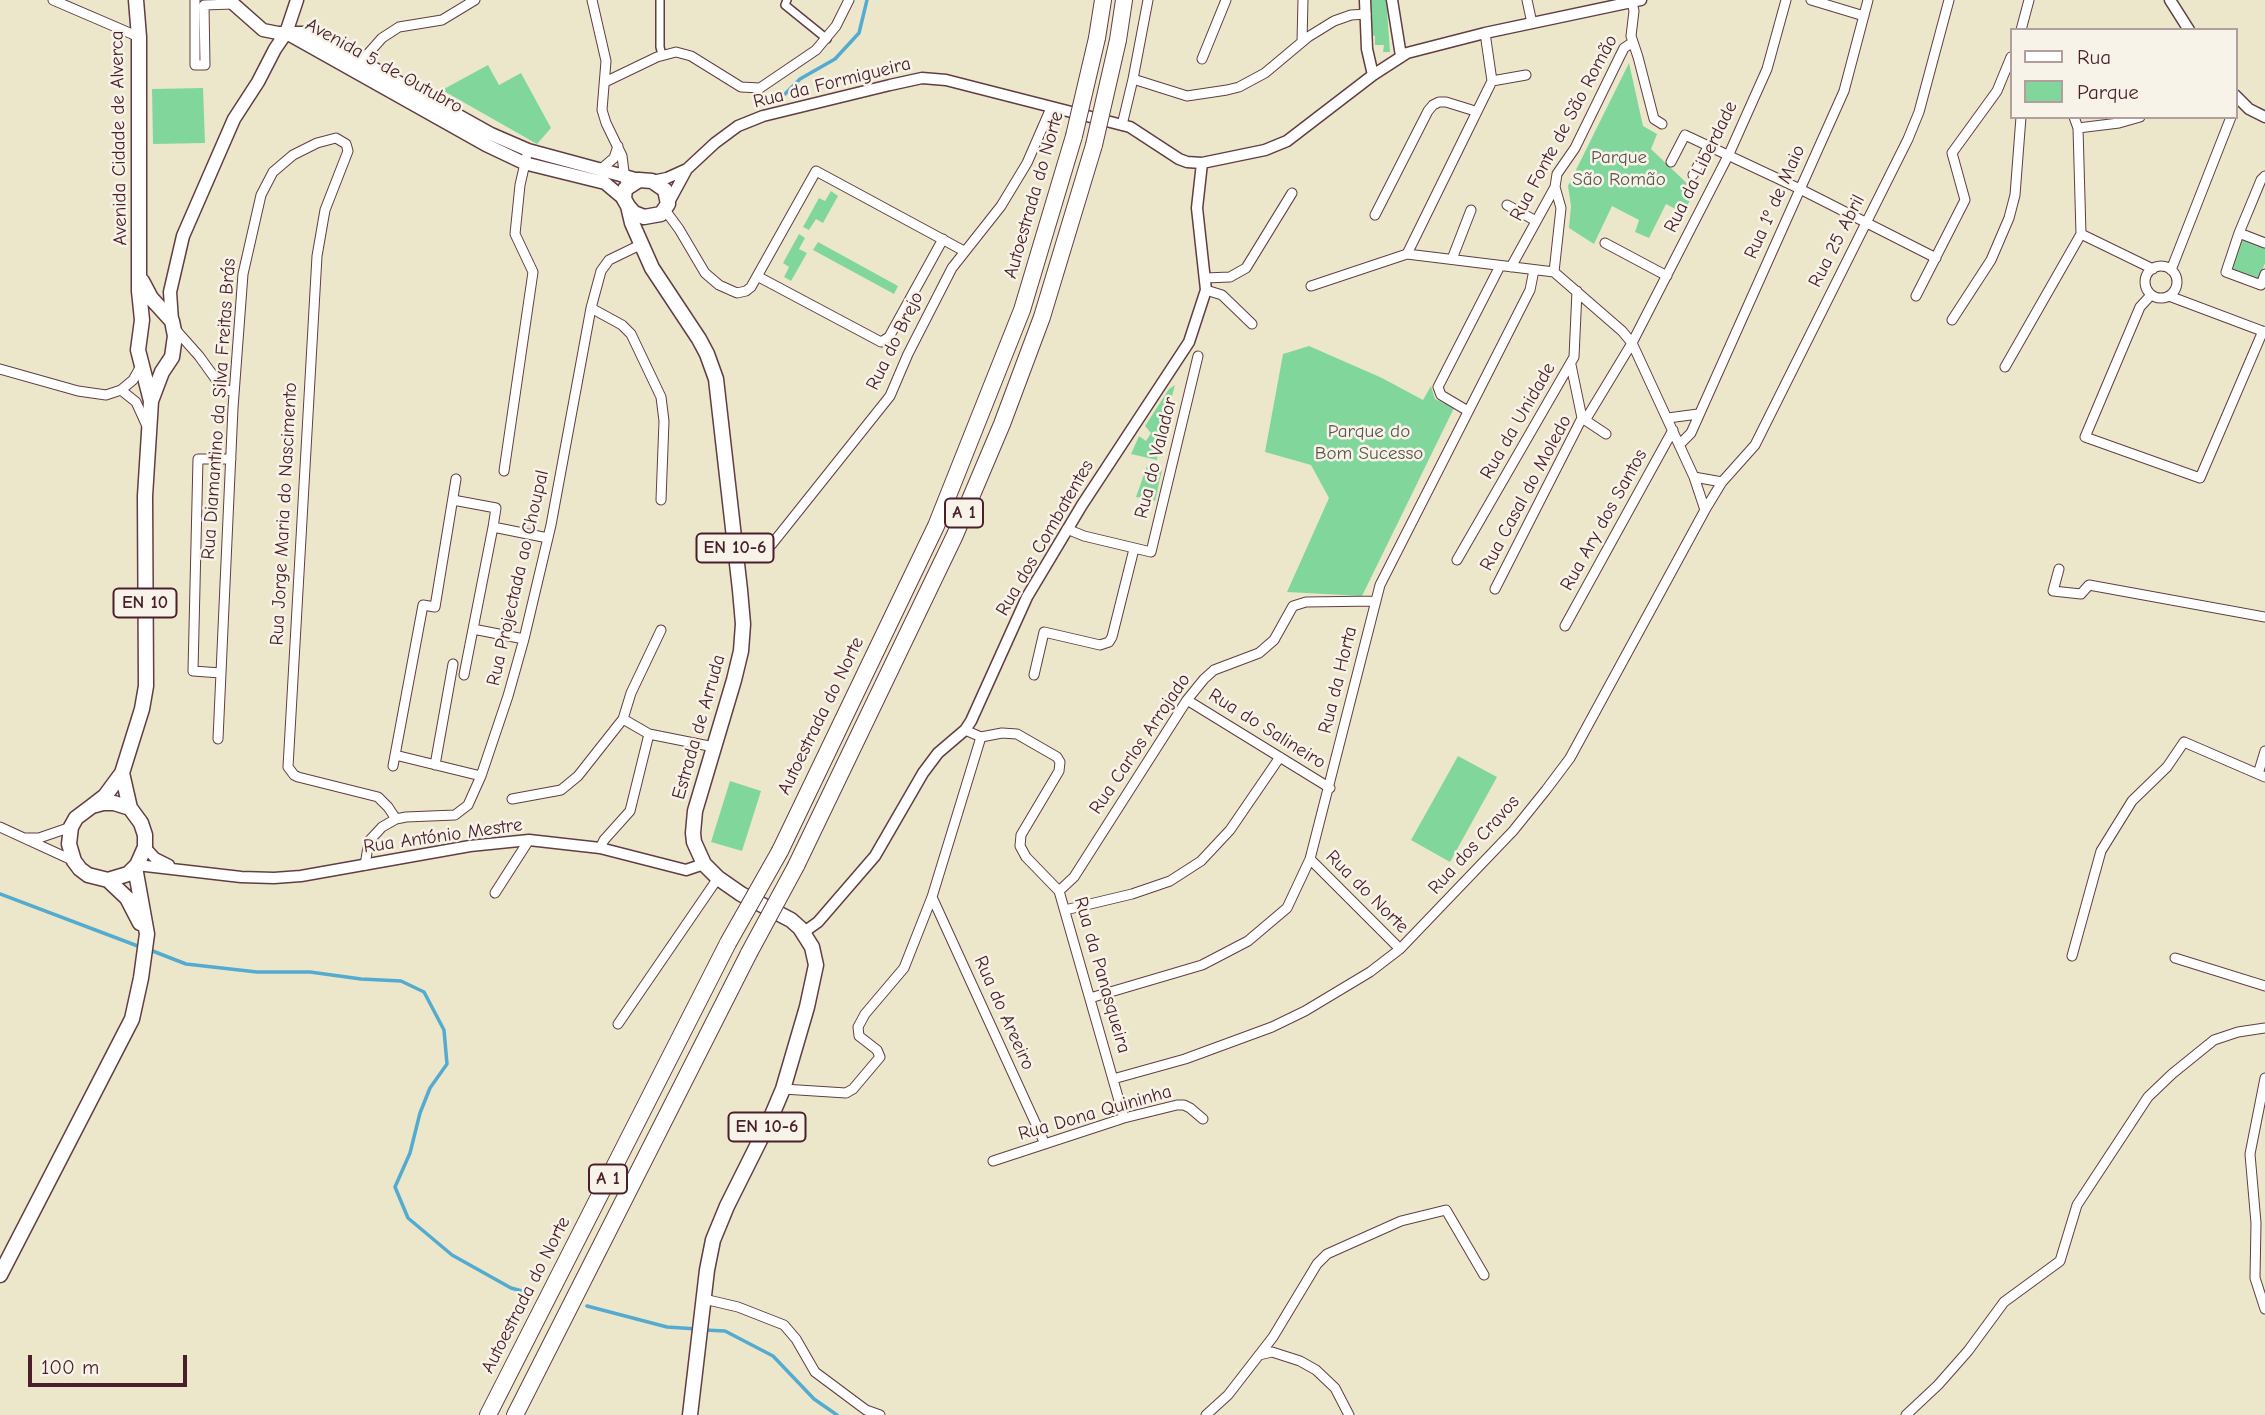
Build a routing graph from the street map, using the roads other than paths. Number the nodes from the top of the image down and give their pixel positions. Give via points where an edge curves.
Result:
1 (53, 0) edge
2 (136, 0) edge
3 (195, 0) edge
4 (297, 0) edge
5 (475, 0) edge
6 (592, 0) edge
7 (660, 0) edge
8 (787, 0) edge
9 (849, 0) edge
10 (1103, 0) edge
11 (1124, 0) edge
12 (1147, 0) edge
13 (1226, 0) edge
14 (1303, 0) edge
15 (1365, 0) edge
16 (1392, 0) edge
17 (1527, 0) edge
18 (1786, 0) edge
19 (1811, 0) edge
20 (1868, 0) edge
21 (1950, 0) edge
22 (2029, 0) edge
23 (2170, 0) edge
24 (1637, 1) edge
25 (231, 2) edge
26 (1366, 14) junction
27 (1864, 16) junction
28 (1532, 23) junction
29 (2022, 28) edge
30 (2188, 28) edge
31 (286, 33) junction
32 (1485, 33) junction
33 (139, 37) junction
34 (827, 39) junction
35 (1302, 42) junction
36 (1633, 42) junction
37 (662, 55) junction
38 (1401, 56) junction
39 (1202, 59) dead end
40 (2010, 59) edge
41 (358, 67) junction
42 (1373, 75) junction
43 (1526, 75) dead end
44 (1133, 79) junction
45 (1492, 81) junction
46 (605, 82) junction
47 (2238, 103) edge
48 (1051, 107) junction
49 (1475, 111) junction
50 (2265, 117) edge
51 (2021, 119) edge
52 (2075, 119) edge
53 (2133, 119) edge
54 (2230, 119) edge
55 (1662, 124) dead end
56 (1122, 125) junction
57 (2078, 128) junction
58 (346, 144) joint
59 (618, 144) junction
60 (1709, 145) junction
61 (1729, 154) junction
62 (526, 157) junction
63 (1671, 162) dead end
64 (1202, 163) junction
65 (687, 169) junction
66 (600, 170) junction
67 (1693, 176) dead end
68 (2265, 176) edge
69 (1555, 187) junction
70 (632, 188) junction
71 (1800, 189) junction
72 (1292, 193) dead end
73 (1507, 205) dead end
74 (663, 210) junction
75 (1471, 210) dead end
76 (1375, 215) dead end
77 (1535, 221) junction
78 (1867, 222) junction
79 (2239, 233) junction
80 (2081, 234) junction
81 (943, 239) junction
82 (1605, 243) dead end
83 (2265, 243) edge
84 (642, 244) junction
85 (964, 251) junction
86 (1407, 254) junction
87 (1936, 258) junction
88 (1452, 259) junction
89 (1500, 266) junction
90 (1511, 267) junction
91 (2153, 269) junction
92 (2171, 270) junction
93 (1534, 271) junction
94 (1554, 272) junction
95 (2265, 274) edge
96 (140, 276) junction
97 (757, 276) junction
98 (1667, 276) junction
99 (1205, 284) junction
100 (1311, 286) dead end
101 (1577, 291) junction
102 (2151, 295) junction
103 (1916, 296) dead end
104 (2169, 296) junction
105 (591, 308) junction
106 (142, 320) junction
107 (169, 320) junction
108 (1952, 320) dead end
109 (1252, 324) dead end
110 (2264, 332) edge
111 (1632, 343) junction
112 (199, 356) junction
113 (1198, 356) dead end
114 (172, 357) junction
115 (1571, 365) junction
116 (2005, 367) dead end
117 (143, 368) junction
118 (0, 369) edge
119 (162, 372) junction
120 (121, 390) junction
121 (234, 392) junction
122 (151, 401) junction
123 (1468, 411) junction
124 (1698, 414) junction
125 (1582, 418) junction
126 (1668, 418) junction
127 (149, 430) junction
128 (1673, 430) junction
129 (1606, 434) dead end
130 (1679, 445) junction
131 (231, 459) junction
132 (504, 471) dead end
133 (1694, 477) junction
134 (456, 479) dead end
135 (1722, 482) junction
136 (453, 500) junction
137 (661, 500) dead end
138 (1705, 510) junction
139 (493, 527) junction
140 (1067, 529) junction
141 (548, 538) junction
142 (1134, 549) junction
143 (736, 558) junction
144 (1457, 560) dead end
145 (2059, 569) dead end
146 (1495, 589) dead end
147 (1376, 601) junction
148 (2265, 617) edge
149 (1565, 626) dead end
150 (473, 629) junction
151 (661, 630) dead end
152 (524, 639) junction
153 (453, 664) dead end
154 (221, 673) junction
155 (464, 675) dead end
156 (1034, 675) dead end
157 (1187, 700) junction
158 (623, 719) junction
159 (965, 730) junction
160 (649, 734) junction
161 (981, 737) junction
162 (218, 738) dead end
163 (715, 747) junction
164 (2265, 751) edge
165 (395, 755) junction
166 (1280, 757) junction
167 (435, 765) junction
168 (393, 766) dead end
169 (122, 774) junction
170 (2262, 775) edge
171 (481, 776) junction
172 (1330, 788) junction
173 (512, 799) dead end
174 (92, 806) junction
175 (130, 808) junction
176 (396, 819) junction
177 (0, 827) edge
178 (71, 827) junction
179 (23, 838) junction
180 (529, 840) junction
181 (145, 847) junction
182 (600, 848) junction
183 (1310, 859) junction
184 (74, 861) junction
185 (365, 864) junction
186 (704, 864) junction
187 (136, 866) junction
188 (184, 871) junction
189 (718, 878) junction
190 (108, 880) junction
191 (1059, 891) junction
192 (495, 893) dead end
193 (932, 897) junction
194 (1065, 910) junction
195 (804, 932) junction
196 (1400, 949) junction
197 (145, 953) junction
198 (2072, 956) dead end
199 (2175, 958) dead end
200 (2265, 986) edge
201 (1090, 998) junction
202 (618, 1024) dead end
203 (2265, 1028) edge
204 (2265, 1078) edge
205 (1113, 1079) junction
206 (783, 1089) junction
207 (1124, 1118) junction
208 (1203, 1119) dead end
209 (2254, 1135) junction
210 (2265, 1142) edge
211 (1045, 1144) junction
212 (993, 1161) dead end
213 (0, 1275) edge
214 (1484, 1275) dead end
215 (704, 1299) junction
216 (2265, 1308) edge
217 (1259, 1355) junction
218 (488, 1415) edge
219 (515, 1415) edge
220 (690, 1415) edge
221 (880, 1415) edge
222 (1206, 1415) edge
223 (1349, 1415) edge
224 (1906, 1415) edge

1 - 33 street
2 - 33 main road, Avenida Cidade de Alverca
3 - 25 street via 195,65 205,65 204,5
4 - 31 main road
5 - 41 street via 442,20 399,27 382,38
6 - 46 street via 605,54
7 - 37 street
8 - 34 street via 785,5
9 - 34 street
10 - 218 highway, Autoestrada do Norte / A 1, bridge via 1074,136 1022,310 936,526 779,850
11 - 219 highway, A 1, bridge via 1094,145 1042,317 955,535 796,866
12 - 44 street
13 - 39 street
14 - 35 street
15 - 26 street
16 - 38 street
17 - 28 street
18 - 61 street, Rua da Liberdade via 1767,69
19 - 27 street
20 - 27 street, Rua 1º de Maio
21 - 78 street, Rua 25 Abril via 1919,112
22 - 29 street
23 - 30 street
24 - 28 street
24 - 36 street, Rua Fonte de São Romão via 1630,32
25 - 31 main road, Avenida 5 de Outubro via 263,30
26 - 35 street via 1343,16
26 - 42 street
27 - 71 street, Rua 1º de Maio via 1844,91
28 - 32 street
31 - 41 main road, Avenida 5 de Outubro
31 - 107 main road via 234,119 183,236 170,292
32 - 38 street
32 - 45 street
33 - 96 main road, Avenida Cidade de Alverca
34 - 37 street via 808,57 755,89 736,85 691,56
35 - 44 street via 1265,73 1227,90 1188,96
36 - 55 street via 1654,119
36 - 69 street, Rua Fonte de São Romão via 1624,48 1575,148 1557,174
37 - 46 street
38 - 42 street
40 - 87 street via 1997,91 1952,153 1965,200
41 - 62 main road, Avenida 5 de Outubro via 486,145
42 - 64 street via 1282,144
43 - 45 street
44 - 56 street
45 - 49 street
46 - 59 street via 603,117
47 - 50 street
48 - 56 street, Rua da Formigueira
48 - 65 street, Rua da Formigueira via 922,78 750,121 727,133
48 - 85 street, Rua do Brejo via 1027,163
49 - 76 street via 1446,102 1433,105
49 - 86 street
51 - 108 street via 2009,218 1991,260
52 - 57 street
53 - 57 street
54 - 92 street
56 - 64 street, Rua da Formigueira via 1179,159
57 - 80 street
58 - 121 street, Rua Diamantino da Silva Freitas Brás via 330,138 293,155 273,172 261,195 243,274
58 - 176 street, Rua Jorge Maria do Nascimento via 347,155 325,210 318,245 288,762 298,777 378,797
59 - 66 street via 614,158
59 - 70 street
60 - 61 street
60 - 63 street via 1685,135
60 - 67 street
61 - 71 street
61 - 98 street, Rua da Liberdade
62 - 66 main road, Avenida 5 de Outubro
62 - 70 main road, Avenida 5 de Outubro via 610,186
62 - 132 street via 515,234 533,272
64 - 99 street, Rua dos Combatentes via 1197,208
65 - 70 street, Rua da Formigueira
65 - 74 street, Rua da Formigueira
66 - 70 main road, Avenida 5 de Outubro
68 - 79 street
69 - 77 street, Rua Fonte de São Romão
69 - 94 street via 1561,208
70 - 74 main road via 665,190
70 - 74 main road via 639,215 649,217
70 - 84 main road, Estrada de Arruda / EN 10-6 via 632,223
71 - 78 street
71 - 124 street, Rua 1º de Maio
72 - 99 street via 1246,268
73 - 77 street
74 - 84 main road
74 - 97 street via 705,273 719,285 741,293
75 - 88 street
77 - 90 street, Rua Fonte de São Romão
78 - 87 street
78 - 135 street, Rua 25 Abril via 1755,445
79 - 83 street
79 - 95 street via 2225,272 2260,285
80 - 91 street
80 - 116 street
81 - 85 street
81 - 97 street via 889,337 881,342
81 - 97 street via 816,171
82 - 98 street
84 - 105 street, Rua Projectada ao Choupal via 604,264
84 - 143 main road, Estrada de Arruda / EN 10-6 via 652,268 699,339 716,379
85 - 143 street, Rua do Brejo via 938,293 883,406 772,544
86 - 88 street
86 - 100 street
87 - 103 street
88 - 89 street
89 - 90 street
89 - 123 street via 1438,387 1441,395
90 - 93 street
91 - 92 street
91 - 102 street via 2145,281
92 - 104 street via 2176,283
93 - 94 street
93 - 123 street, Rua da Horta via 1530,290
94 - 101 street
96 - 106 main road, Avenida Cidade de Alverca
96 - 107 main road, Avenida Cidade de Alverca
98 - 111 street, Rua da Liberdade
99 - 109 street
99 - 140 street, Rua dos Combatentes via 1189,342
101 - 111 street
101 - 115 street, Rua da Unidade via 1576,351
102 - 104 street
102 - 110 street via 2140,307 2085,437 2200,478
104 - 110 street
105 - 137 street via 631,334 661,397
105 - 141 street, Rua Projectada ao Choupal
106 - 107 main road via 149,312
106 - 117 main road, Avenida Cidade de Alverca via 138,350
107 - 112 street
107 - 114 main road, Avenida Cidade de Alverca via 175,343
111 - 125 street, Rua Casal do Moledo via 1586,419
111 - 126 street
112 - 114 street via 183,353
112 - 121 street via 220,385
113 - 142 street, Rua do Valador via 1151,552
114 - 119 main road, Avenida Cidade de Alverca
115 - 125 street
115 - 144 street, Rua da Unidade
117 - 119 main road
117 - 120 street
117 - 122 main road, Avenida Cidade de Alverca
118 - 120 street via 78,391 106,395
119 - 122 main road, Avenida Cidade de Alverca / EN 10
120 - 127 street via 139,406
121 - 131 street, Rua Diamantino da Silva Freitas Brás
122 - 127 main road, Avenida Cidade de Alverca / EN 10
123 - 147 street, Rua da Horta
124 - 126 street
124 - 130 street, Rua 1º de Maio via 1691,433
125 - 129 street
125 - 146 street, Rua Casal do Moledo
126 - 128 street
127 - 169 main road, Avenida Cidade de Alverca / EN 10 via 145,686
128 - 130 street
128 - 149 street, Rua Ary dos Santos
130 - 133 street
131 - 154 street, Rua Diamantino da Silva Freitas Brás
131 - 154 street via 198,459 193,671
133 - 135 street
133 - 138 street
134 - 136 street
135 - 138 street, Rua dos Cravos
136 - 139 street via 496,508
136 - 165 street via 435,607 423,606
138 - 196 street, Rua dos Cravos via 1570,758 1513,831
139 - 141 street
139 - 150 street
140 - 142 street
140 - 159 street, Rua dos Combatentes via 1027,597
141 - 152 street, Rua Projectada ao Choupal
142 - 156 street via 1111,639 1100,645 1045,632
143 - 163 main road, Estrada de Arruda / EN 10-6 via 741,650
145 - 148 street via 2053,591 2081,594 2089,585
147 - 157 street, Rua Carlos Arrojado via 1306,601 1293,606 1274,640 1259,653 1214,670
147 - 172 street, Rua da Horta
150 - 152 street
150 - 155 street
151 - 158 street
152 - 171 street, Rua Projectada ao Choupal
153 - 167 street
154 - 162 street, Rua Diamantino da Silva Freitas Brás
157 - 166 street, Rua do Salineiro
157 - 191 street, Rua Carlos Arrojado via 1074,877
158 - 160 street
158 - 173 street via 566,788
159 - 161 street, Rua da Panasqueira
159 - 195 street, Rua dos Combatentes via 923,774 875,856
160 - 163 street
160 - 182 street via 630,811
161 - 191 street, Rua da Panasqueira via 1017,734 1060,762 1020,842 1026,857
161 - 193 street
163 - 186 main road, Estrada de Arruda / EN 10-6 via 694,821 694,842
164 - 170 street
165 - 167 street
165 - 168 street
166 - 172 street, Rua do Salineiro
166 - 194 street via 1230,830 1201,861 1170,881
167 - 171 street
169 - 174 main road, Avenida Cidade de Alverca / EN 10
169 - 175 main road
170 - 198 street via 2184,742 2167,767 2132,801 2101,851
171 - 176 street, Rua Projectada ao Choupal via 468,805 455,815
172 - 183 street, Rua da Horta
174 - 175 main road via 114,803
174 - 178 main road, EN 10
175 - 181 main road via 141,823
176 - 185 street via 373,835
177 - 179 street
178 - 179 street via 39,838
178 - 184 main road
179 - 184 street
180 - 182 street, Rua António Mestre
180 - 185 street, Rua António Mestre
180 - 192 street
181 - 187 main road
181 - 188 street, Rua António Mestre via 160,862
182 - 186 street, Rua António Mestre via 686,870
183 - 196 street, Rua do Norte
183 - 201 street, Rua da Horta via 1287,908 1248,941 1202,965
184 - 190 main road via 88,875
185 - 188 street, Rua António Mestre via 274,878
186 - 189 main road, Estrada de Arruda / EN 10-6
187 - 188 street, Rua António Mestre
187 - 190 main road
187 - 197 main road via 146,922
189 - 195 main road, Estrada de Arruda / EN 10-6
189 - 202 street
190 - 197 main road via 132,905
191 - 194 street, Rua da Panasqueira
193 - 206 street via 904,968 858,1027 862,1039 879,1052 877,1062 846,1093
193 - 211 street, Rua do Areeiro
194 - 201 street, Rua da Panasqueira
195 - 206 main road, EN 10-6 via 814,954 814,977
196 - 205 street, Rua dos Cravos via 1338,992 1272,1027
197 - 213 main road via 131,1019
199 - 200 street
201 - 205 street, Rua da Panasqueira
203 - 224 street via 2214,1040 2148,1097 2077,1205 2060,1261 2004,1303 1952,1368
204 - 209 street
205 - 207 street, Rua da Panasqueira
206 - 215 main road, EN 10-6 via 717,1230
207 - 208 street, Rua Dona Quininha via 1184,1105
207 - 211 street, Rua Dona Quininha
209 - 210 street
209 - 216 street via 2250,1154 2255,1278
211 - 212 street, Rua Dona Quininha
214 - 217 street via 1446,1210 1401,1221 1327,1254
215 - 220 main road, EN 10-6
215 - 221 street via 784,1325 815,1372 866,1410
217 - 222 street
217 - 223 street via 1272,1352 1316,1370 1335,1388

